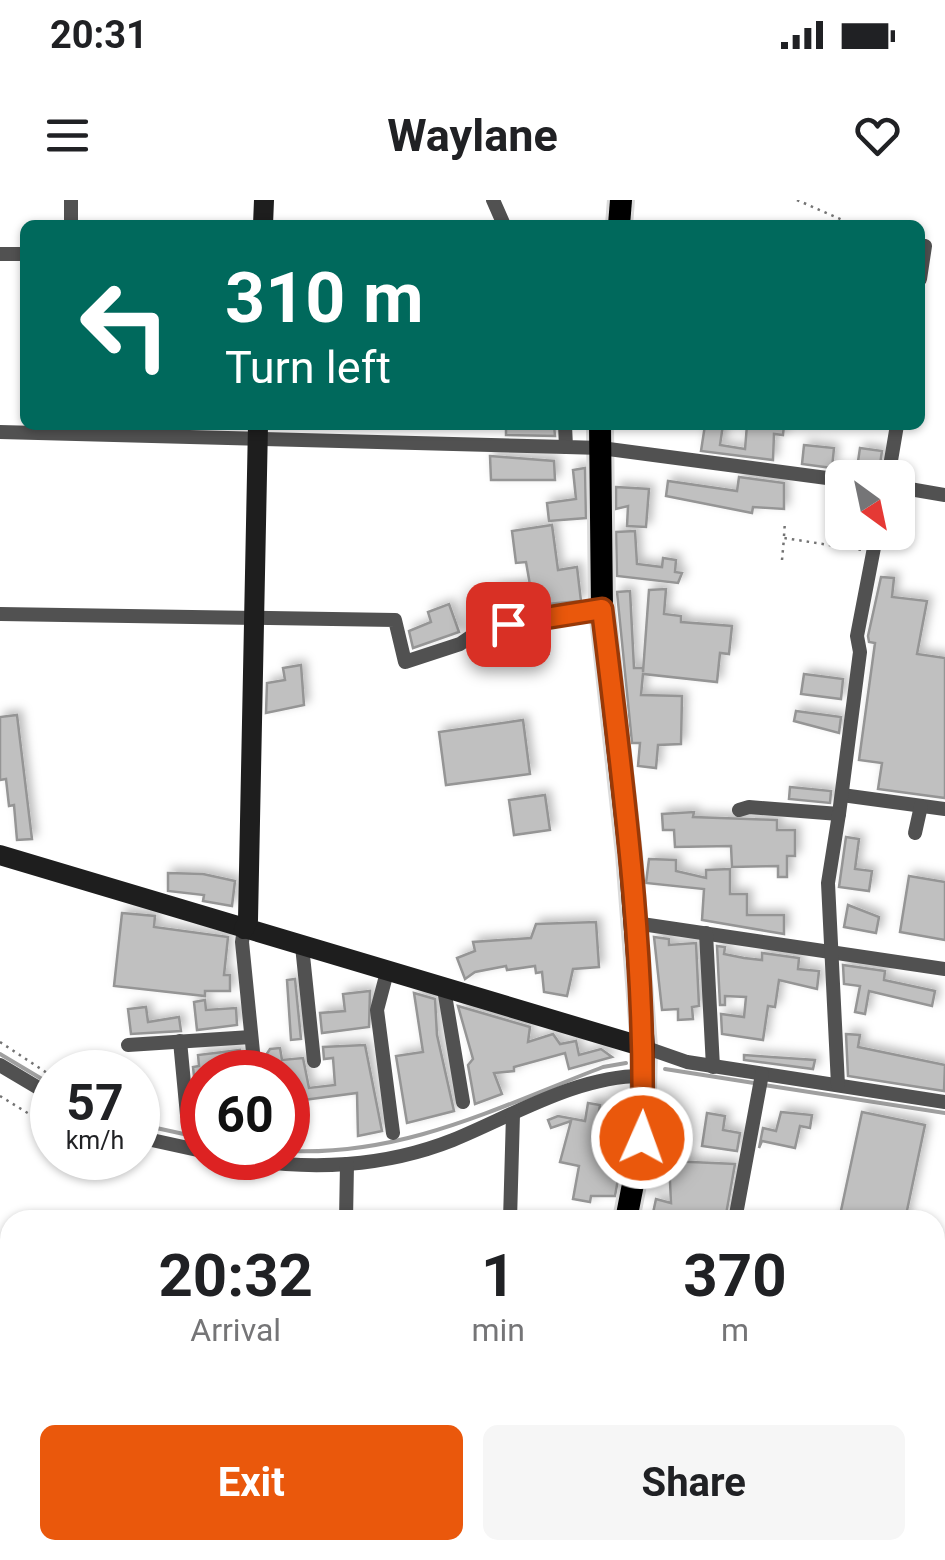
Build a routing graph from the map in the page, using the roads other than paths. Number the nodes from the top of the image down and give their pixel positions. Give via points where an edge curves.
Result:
1 (360, 430) edge
2 (566, 430) edge
3 (895, 430) edge
4 (0, 432) edge
5 (258, 432) edge
6 (600, 436) edge
7 (366, 441) junction
8 (566, 447) junction
9 (891, 460) edge
10 (825, 477) edge
11 (915, 490) edge
12 (945, 495) edge
13 (874, 550) edge
14 (602, 609) junction
15 (0, 614) edge
16 (252, 619) junction
17 (842, 795) junction
18 (921, 806) junction
19 (945, 809) edge
20 (739, 810) dead end
21 (839, 814) junction
22 (915, 833) dead end
23 (0, 855) edge
24 (635, 923) junction
25 (244, 930) junction
26 (706, 933) junction
27 (302, 946) junction
28 (830, 951) junction
29 (945, 970) edge
30 (387, 972) junction
31 (444, 989) junction
32 (252, 1037) junction
33 (180, 1042) junction
34 (128, 1045) dead end
35 (644, 1047) junction
36 (181, 1050) edge
37 (253, 1050) edge
38 (314, 1061) dead end
39 (0, 1066) edge
40 (713, 1067) junction
41 (644, 1076) junction
42 (762, 1076) junction
43 (30, 1083) edge
44 (838, 1085) junction
45 (463, 1102) dead end
46 (945, 1102) edge
47 (513, 1114) junction
48 (393, 1133) dead end
49 (310, 1161) edge
50 (347, 1164) junction
51 (346, 1210) edge
52 (510, 1210) edge
53 (628, 1210) edge
54 (737, 1210) edge
55 (945, 1291) edge
56 (945, 1319) edge

1 - 7 street
2 - 8 street
3 - 9 street
4 - 5 street
5 - 7 street
5 - 16 street
6 - 8 street
6 - 10 street
6 - 14 main road
7 - 8 street
11 - 12 street
13 - 17 street
14 - 16 street via 479,631 404,662 395,620
14 - 24 main road
15 - 16 street
16 - 25 street
17 - 18 street
17 - 21 street
18 - 19 street
18 - 22 street
20 - 21 street
21 - 28 street via 828,884
23 - 25 street
24 - 26 street
24 - 35 main road
25 - 27 street
25 - 32 street
26 - 28 street
26 - 40 street
27 - 30 street
27 - 38 street
28 - 29 street
28 - 44 street
30 - 31 street
30 - 48 street via 377,1010
31 - 35 street
31 - 45 street
32 - 33 street
32 - 37 street
33 - 34 street
33 - 36 street
35 - 40 street
35 - 41 main road
39 - 43 street
40 - 42 street
41 - 47 street via 604,1080
41 - 53 main road via 642,1138
42 - 44 street
42 - 54 street
44 - 46 street
47 - 50 street via 419,1152
47 - 52 street
49 - 50 street
50 - 51 street
55 - 56 street

